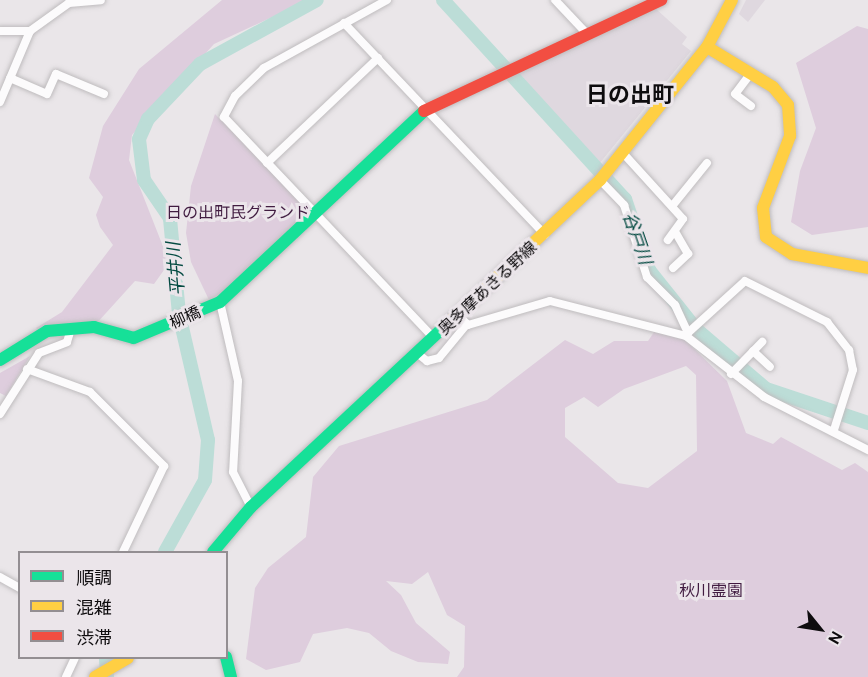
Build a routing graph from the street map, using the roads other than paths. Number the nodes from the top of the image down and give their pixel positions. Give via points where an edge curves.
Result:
1 (101, 0) edge
2 (387, 0) edge
3 (555, 0) edge
4 (661, 0) edge
5 (732, 0) edge
6 (67, 1) edge
7 (344, 22) junction
8 (0, 31) edge
9 (30, 31) junction
10 (587, 34) junction
11 (707, 47) junction
12 (378, 58) junction
13 (751, 73) junction
14 (10, 78) junction
15 (104, 94) dead end
16 (0, 102) edge
17 (751, 106) dead end
18 (426, 110) junction
19 (623, 153) junction
20 (267, 163) junction
21 (707, 163) dead end
22 (600, 180) junction
23 (673, 205) junction
24 (316, 214) junction
25 (676, 232) junction
26 (544, 235) junction
27 (668, 240) dead end
28 (673, 268) dead end
29 (868, 268) edge
30 (216, 303) junction
31 (463, 320) junction
32 (71, 329) junction
33 (688, 333) junction
34 (434, 338) junction
35 (762, 342) dead end
36 (753, 351) junction
37 (417, 353) junction
38 (0, 360) edge
39 (770, 367) dead end
40 (736, 368) junction
41 (27, 369) junction
42 (0, 414) edge
43 (834, 430) junction
44 (868, 450) edge
45 (251, 507) junction
46 (123, 551) edge
47 (214, 551) edge
48 (0, 577) edge
49 (18, 587) edge
50 (74, 659) edge
51 (125, 659) edge
52 (226, 659) edge
53 (66, 677) edge
54 (95, 677) edge
55 (231, 677) edge

1 - 6 street
2 - 7 street
3 - 10 street
4 - 10 street, 柳橋
5 - 11 street, 奥多摩あきる野線
6 - 9 street
7 - 12 street
7 - 20 street via 264,68 228,109 224,117
8 - 9 street
9 - 14 street
10 - 18 street, 柳橋
11 - 13 street
11 - 19 street, 奥多摩あきる野線
12 - 18 street
12 - 20 street
13 - 17 street via 735,94
13 - 29 street via 784,96 791,114 790,136 763,208 766,237 792,254
14 - 15 street via 47,94 56,74
14 - 16 street
18 - 24 street, 柳橋
18 - 26 street
19 - 22 street, 奥多摩あきる野線
19 - 23 street
20 - 24 street
21 - 23 street
22 - 26 street, 奥多摩あきる野線
22 - 33 street via 629,215 647,277
23 - 25 street via 684,224
24 - 30 street, 柳橋
24 - 34 street
25 - 27 street
25 - 28 street via 688,254
26 - 31 street, 奥多摩あきる野線
30 - 32 street, 柳橋 via 127,339 94,327
30 - 45 street via 238,381 233,472
31 - 33 street via 550,301
31 - 34 street, 奥多摩あきる野線
31 - 37 street via 439,358 427,361
32 - 38 street, 柳橋 via 36,335
32 - 41 street via 67,342 44,349
33 - 40 street
33 - 43 street via 745,281 827,322 849,350 853,370
34 - 37 street, 奥多摩あきる野線
35 - 36 street
36 - 39 street
36 - 40 street
37 - 45 street, 奥多摩あきる野線
40 - 43 street via 764,397
41 - 42 street
41 - 46 street via 90,392 164,466
43 - 44 street
45 - 47 street, 奥多摩あきる野線
48 - 49 street
50 - 53 street
51 - 54 street
52 - 55 street

